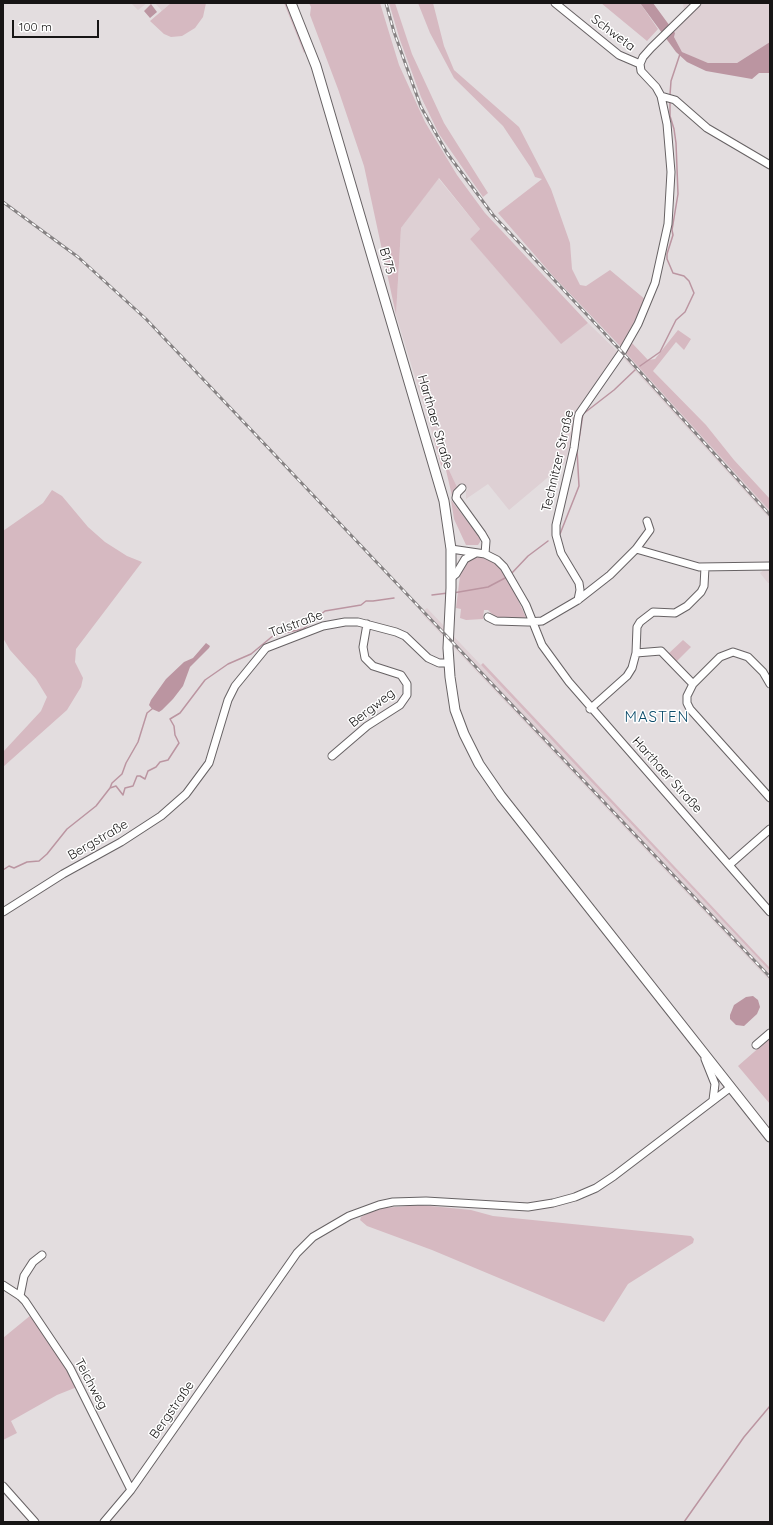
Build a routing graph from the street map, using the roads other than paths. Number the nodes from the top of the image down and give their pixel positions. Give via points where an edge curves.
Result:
1 (291, 3) edge
2 (555, 3) edge
3 (697, 3) edge
4 (640, 64) junction
5 (668, 99) junction
6 (770, 165) edge
7 (386, 304) joint
8 (462, 488) dead end
9 (647, 521) dead end
10 (636, 549) junction
11 (451, 550) junction
12 (481, 553) junction
13 (770, 566) edge
14 (705, 567) junction
15 (451, 588) junction
16 (578, 600) junction
17 (488, 617) dead end
18 (533, 622) junction
19 (367, 624) junction
20 (636, 653) junction
21 (448, 663) junction
22 (694, 684) junction
23 (770, 684) edge
24 (590, 709) junction
25 (332, 756) dead end
26 (197, 779) joint
27 (770, 798) edge
28 (770, 829) edge
29 (729, 865) junction
30 (3, 912) edge
31 (770, 912) edge
32 (770, 1033) edge
33 (695, 1041) junction
34 (756, 1045) dead end
35 (731, 1087) junction
36 (713, 1100) junction
37 (770, 1137) edge
38 (42, 1255) dead end
39 (3, 1285) edge
40 (20, 1296) junction
41 (3, 1486) edge
42 (131, 1490) junction
43 (35, 1522) edge
44 (104, 1522) edge

1 - 7 main road, B175 via 316,66
2 - 4 street, Schweta via 619,55
3 - 4 street via 642,57
4 - 5 street via 641,71
5 - 6 street via 707,128
5 - 16 street, Technitzer Straße via 671,196 659,270 636,328 578,418 574,448 556,525 561,553 579,583
7 - 11 main road, Harthaer Straße via 440,485
8 - 12 street via 456,498 486,541
9 - 10 street via 650,530
10 - 14 street
10 - 16 street via 610,575
11 - 12 street, Harthaer Straße
11 - 15 main road, Harthaer Straße
12 - 15 street via 465,559
12 - 18 street, Harthaer Straße via 497,560 510,575
13 - 14 street
14 - 20 street via 704,586 687,606 675,613 653,612 640,622 636,633
15 - 21 main road, Harthaer Straße
16 - 18 street via 542,621
17 - 18 street via 496,621
18 - 24 street, Harthaer Straße via 549,656
19 - 21 street, Talstraße via 405,636 428,658 439,663
19 - 25 street, Bergweg via 363,647 365,658 373,666 401,675 407,684 406,695 400,705 367,726
19 - 26 street, Talstraße via 332,624 266,648 235,686 228,700 209,763
20 - 22 street via 661,651
20 - 24 street via 627,676
21 - 33 main road, Harthaer Straße via 459,723 478,764
22 - 23 street via 720,657 733,652 748,657 763,672
22 - 27 street via 687,696 690,709
24 - 29 street, Harthaer Straße
26 - 30 street, Bergstraße via 186,794 161,816
28 - 29 street
29 - 31 street, Harthaer Straße
32 - 34 street
33 - 35 main road, Harthaer Straße
33 - 36 street via 713,1077
35 - 36 street, Bergstraße
35 - 37 main road, Harthaer Straße
36 - 42 street, Bergstraße via 614,1176 596,1188 575,1197 528,1207 410,1201 380,1205 349,1216 318,1233 306,1242
38 - 40 street via 24,1276
39 - 40 street, Teichweg
40 - 42 street, Teichweg via 70,1368
41 - 43 street
42 - 44 street, Bergstraße

